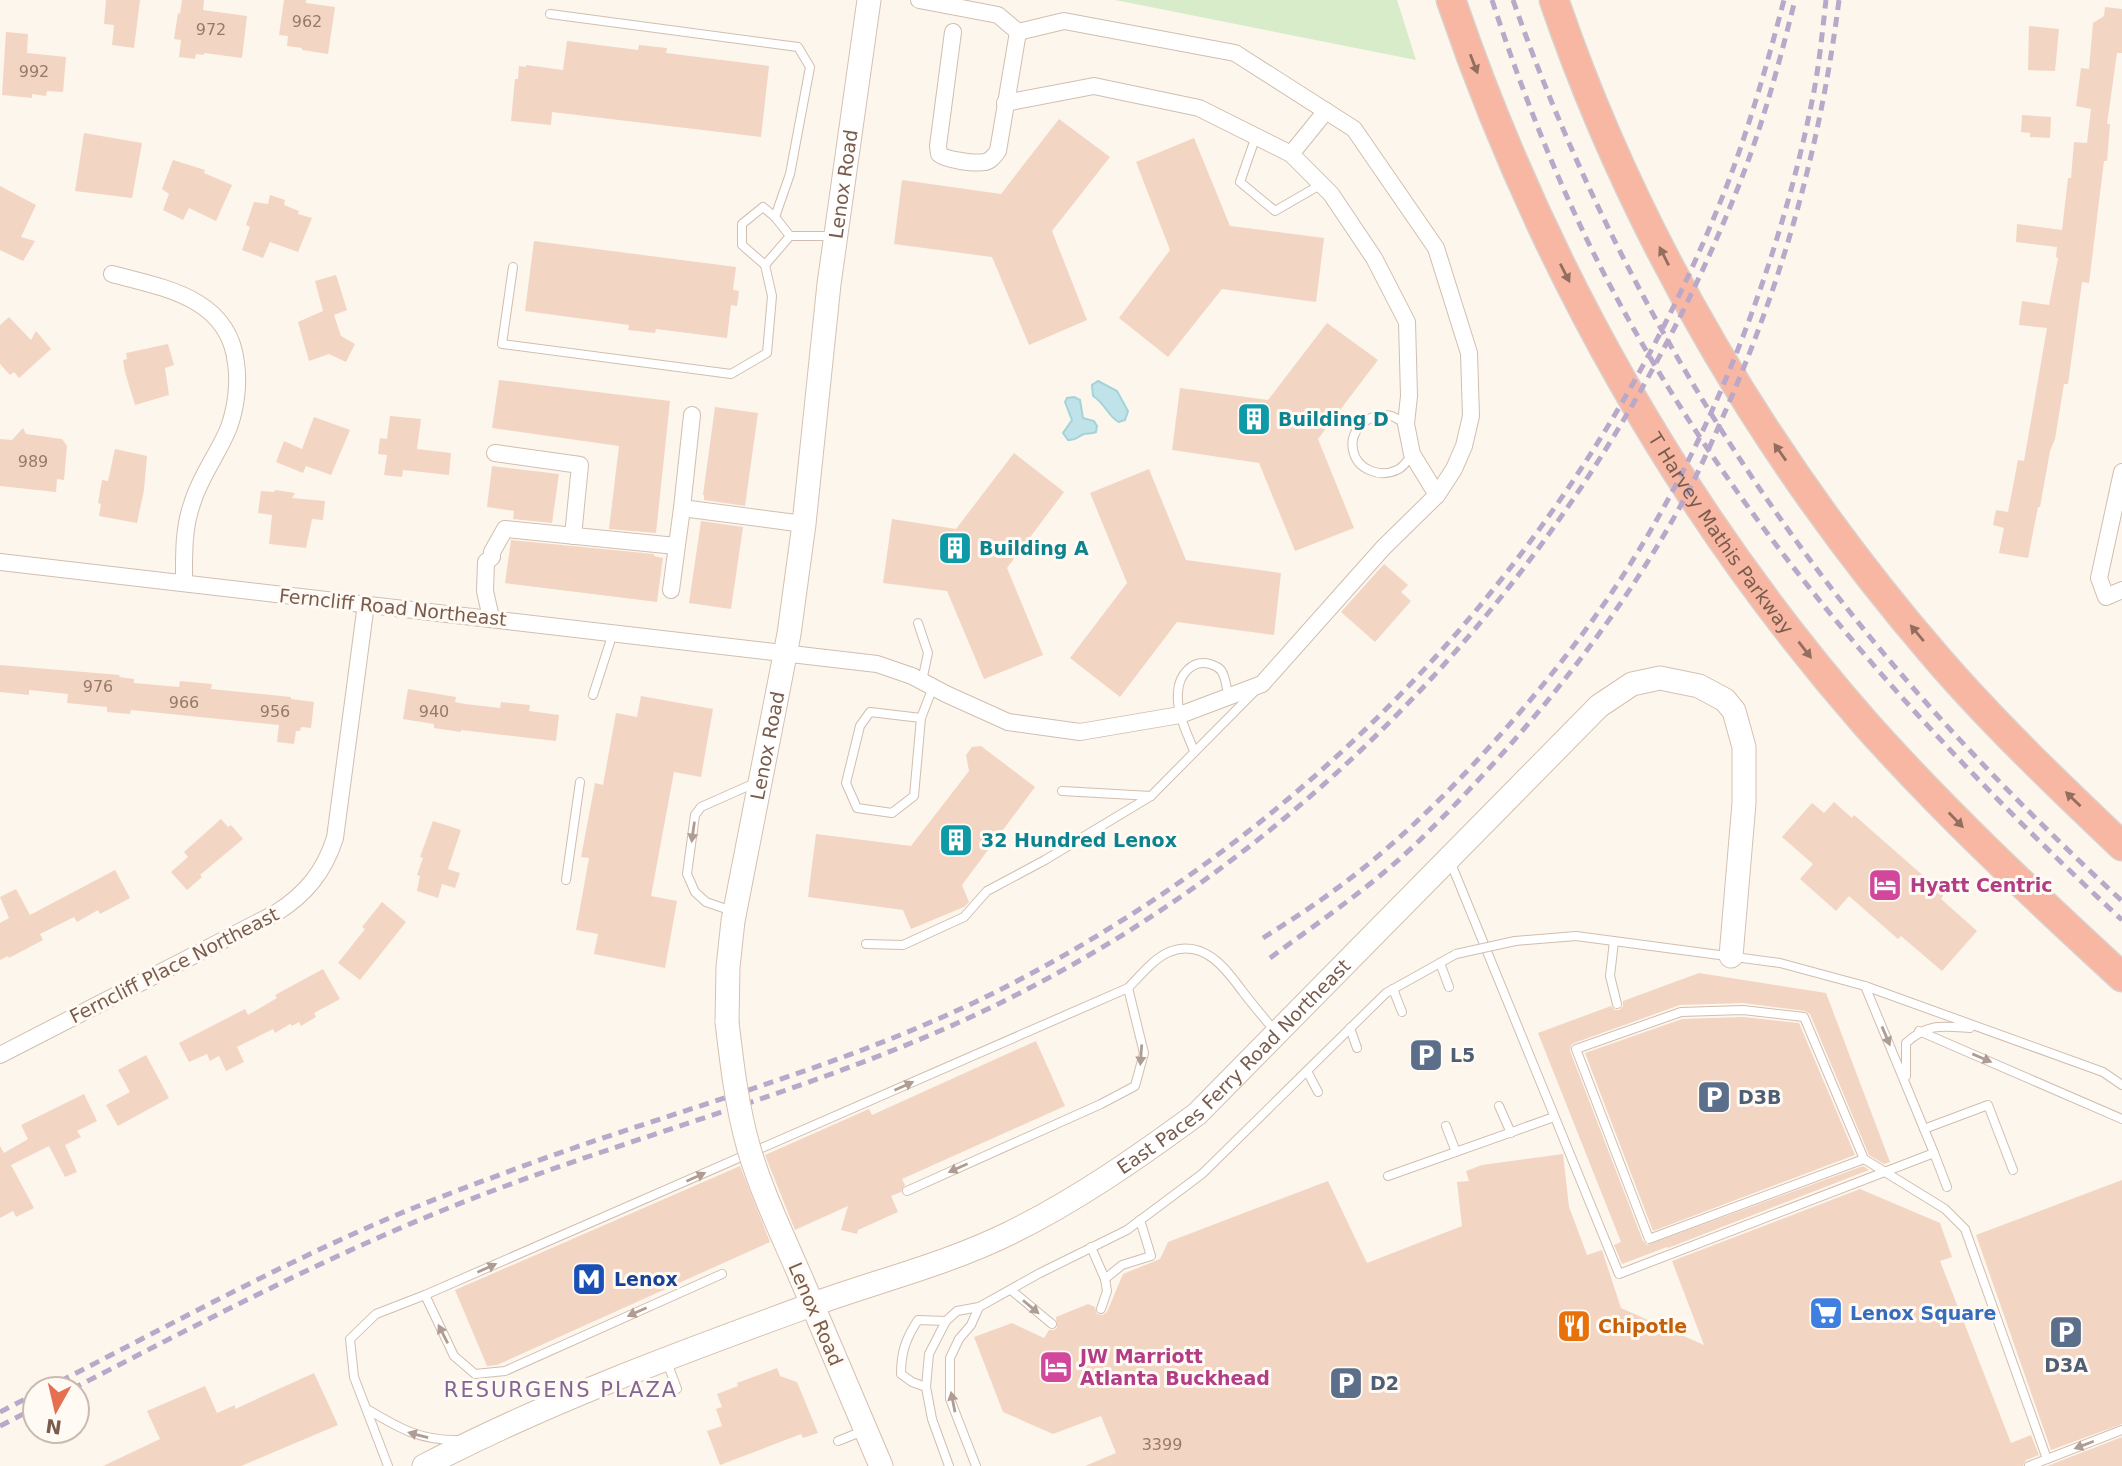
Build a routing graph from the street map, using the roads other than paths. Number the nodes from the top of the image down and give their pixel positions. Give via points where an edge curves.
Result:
1 (869, 0) edge
2 (919, 0) edge
3 (1451, 0) edge
4 (1553, 0) edge
5 (550, 14) dead end
6 (953, 32) dead end
7 (1018, 32) junction
8 (1005, 103) junction
9 (1326, 111) junction
10 (1256, 136) junction
11 (1291, 154) junction
12 (1320, 184) junction
13 (775, 217) junction
14 (790, 236) junction
15 (836, 236) junction
16 (765, 264) junction
17 (513, 267) dead end
18 (112, 274) dead end
19 (692, 415) dead end
20 (1406, 425) junction
21 (495, 453) dead end
22 (1412, 454) junction
23 (2122, 472) edge
24 (1437, 495) junction
25 (682, 508) junction
26 (804, 524) junction
27 (573, 536) junction
28 (676, 546) junction
29 (0, 562) edge
30 (184, 583) junction
31 (671, 590) dead end
32 (2122, 590) edge
33 (366, 604) junction
34 (498, 619) junction
35 (918, 623) dead end
36 (613, 633) junction
37 (786, 653) junction
38 (928, 684) junction
39 (1262, 684) junction
40 (593, 695) dead end
41 (1228, 696) junction
42 (1180, 715) junction
43 (921, 718) junction
44 (1194, 751) junction
45 (761, 780) junction
46 (580, 782) dead end
47 (1062, 791) dead end
48 (1151, 796) junction
49 (2122, 846) edge
50 (1449, 858) junction
51 (566, 880) dead end
52 (735, 912) junction
53 (1614, 941) junction
54 (866, 944) dead end
55 (1731, 956) junction
56 (1440, 963) junction
57 (2122, 977) edge
58 (1865, 986) junction
59 (1449, 987) dead end
60 (1128, 988) junction
61 (1393, 989) junction
62 (1616, 1004) dead end
63 (1402, 1012) dead end
64 (1350, 1028) junction
65 (1980, 1029) junction
66 (1919, 1031) junction
67 (1276, 1032) junction
68 (1357, 1048) dead end
69 (0, 1055) edge
70 (1307, 1070) junction
71 (2122, 1085) edge
72 (1906, 1086) junction
73 (1318, 1092) dead end
74 (1499, 1106) dead end
75 (1555, 1117) junction
76 (2122, 1119) edge
77 (1446, 1125) dead end
78 (1924, 1129) junction
79 (1511, 1133) junction
80 (1456, 1152) junction
81 (1934, 1153) junction
82 (1864, 1159) junction
83 (2013, 1170) dead end
84 (1388, 1176) dead end
85 (1947, 1187) dead end
86 (907, 1191) dead end
87 (1140, 1220) junction
88 (1091, 1247) junction
89 (722, 1274) dead end
90 (1105, 1279) junction
91 (1011, 1290) junction
92 (425, 1295) junction
93 (813, 1304) junction
94 (979, 1307) junction
95 (1101, 1309) dead end
96 (946, 1321) junction
97 (1052, 1324) dead end
98 (667, 1360) junction
99 (926, 1387) junction
100 (677, 1389) dead end
101 (367, 1409) junction
102 (866, 1430) junction
103 (2122, 1430) edge
104 (476, 1439) junction
105 (838, 1441) dead end
106 (2047, 1459) junction
107 (388, 1466) edge
108 (424, 1466) edge
109 (881, 1466) edge
110 (949, 1466) edge
111 (976, 1466) edge
112 (2029, 1466) edge

1 - 15 street, Lenox Road
2 - 7 street via 998,15
3 -> 57 highway, T Harvey Mathis Parkway via 1495,120 1551,246 1612,360 1698,503 1774,609 1865,722 1972,836
49 -> 4 highway via 1938,659 1851,551 1773,441 1656,240 1608,138
5 - 13 lane via 798,47 810,67 790,174
6 - 8 street via 939,154 944,159 985,162 993,158
7 - 8 street
7 - 9 street via 1064,21 1235,53
8 - 10 street via 1094,86 1199,108
9 - 11 street
9 - 24 street via 1354,130 1436,248 1469,353 1471,416 1464,446
10 - 11 street
10 - 12 lane via 1240,182 1275,211
11 - 12 street
12 - 20 street via 1374,258 1407,322
13 - 14 lane
13 - 16 lane via 763,207 742,224 742,245
14 - 15 lane
14 - 16 lane
15 - 26 street, Lenox Road
16 - 17 lane via 772,296 767,353 731,374 502,344
18 - 30 street via 174,290 200,304 215,316 234,345 238,379 229,426 191,505
19 - 25 street
20 - 22 street
20 - 22 lane via 1390,415 1370,417 1356,430 1353,450 1363,467 1381,475 1400,470
21 - 27 street via 580,465
22 - 24 street
23 - 32 street via 2099,578 2106,597
24 - 39 street via 1383,548
25 - 26 street
25 - 28 street
26 - 37 street, Lenox Road
27 - 28 street
27 - 34 street via 505,529 492,552 497,564
28 - 31 street
29 - 30 street, Ferncliff Road Northeast
30 - 33 street, Ferncliff Road Northeast
33 - 34 street, Ferncliff Road Northeast
33 - 69 street, Ferncliff Place Northeast via 335,838 320,873 276,913
34 - 36 street, Ferncliff Road Northeast
35 - 38 lane via 928,653
36 - 37 street, Ferncliff Road Northeast
36 - 40 lane
37 - 38 street, Ferncliff Road Northeast via 877,664
37 - 45 street, Lenox Road
38 - 42 street, Ferncliff Road Northeast via 1008,722 1080,732
38 - 43 lane
39 - 41 street, Ferncliff Road Northeast
39 - 44 lane
41 - 42 street, Ferncliff Road Northeast
41 - 42 lane via 1218,667 1195,664 1182,677 1177,693
42 - 44 lane
43 - 43 lane via 914,796 892,813 857,808 846,782 860,726 870,712
44 - 48 lane
45 - 52 street, Lenox Road
45 -> 52 lane via 701,807 695,815 687,874 706,902
46 - 51 lane
47 - 48 lane
48 - 54 lane via 987,891 964,917 903,945
50 - 55 street, East Paces Ferry Road Northeast via 1599,706 1632,684 1660,678 1699,686 1725,700 1734,711 1744,747
50 - 67 street, East Paces Ferry Road Northeast
50 - 75 lane
52 - 93 street, Lenox Road, bridge via 727,1022 734,1086 765,1195
53 - 55 lane
53 - 56 lane, bridge via 1576,936 1515,941 1456,954
53 - 62 lane via 1610,975
55 - 58 lane via 1780,963
56 - 59 lane
56 - 61 lane
58 - 65 lane
58 -> 72 lane
60 - 67 lane via 1170,951 1208,954 1232,975
60 -> 86 lane via 1144,1053 1135,1086
92 -> 60 lane
61 - 63 lane
61 - 64 lane
64 - 68 lane
64 - 70 lane
65 - 66 lane via 1944,1026
65 - 71 lane via 2103,1072
66 - 72 lane via 1906,1043
66 -> 76 lane
67 - 93 street, East Paces Ferry Road Northeast via 1197,1114 1065,1205 943,1261
70 - 73 lane
70 - 87 lane via 1202,1174
72 - 78 lane
74 - 79 lane
75 - 79 lane
75 - 81 lane via 1619,1274
77 - 80 lane
78 - 81 lane
78 - 83 lane via 1988,1105
79 - 80 lane
80 - 84 lane
81 - 85 lane
82 - 82 lane via 1804,1017 1743,1010 1681,1012 1576,1049 1649,1239
82 - 106 lane via 1945,1209 1965,1230
87 - 88 lane
87 - 90 lane via 1152,1259 1122,1265
88 - 90 lane
88 - 91 lane
89 -> 92 lane via 505,1371 475,1374 454,1356
90 - 95 lane via 1107,1291
91 - 94 lane
91 -> 97 lane
92 - 101 lane via 376,1314 350,1339 354,1377
93 - 98 street, East Paces Ferry Road Northeast
93 - 102 street, Lenox Road
94 - 96 lane via 957,1311
111 -> 94 lane via 950,1399 950,1358
96 - 99 lane via 929,1354
96 - 99 lane via 918,1320 904,1346 901,1374
98 - 100 lane
98 - 104 street, East Paces Ferry Road Northeast
99 - 110 lane
104 -> 101 lane via 419,1436
101 - 107 lane
102 - 105 lane
102 - 109 street, Lenox Road
103 -> 106 lane
104 - 108 street, East Paces Ferry Road Northeast
106 - 112 lane

